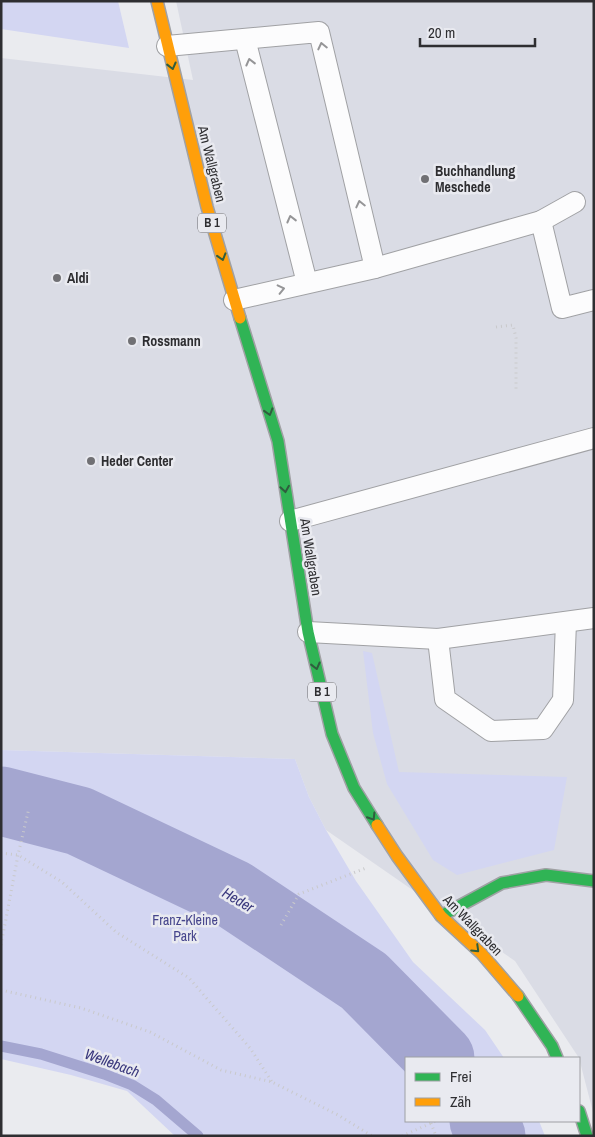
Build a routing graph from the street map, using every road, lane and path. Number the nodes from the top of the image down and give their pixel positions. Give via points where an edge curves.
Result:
1 (157, 1) edge
2 (245, 39) junction
3 (167, 46) junction
4 (575, 202) dead end
5 (541, 221) junction
6 (375, 268) junction
7 (307, 283) junction
8 (234, 300) junction
9 (594, 300) edge
10 (496, 328) dead end
11 (516, 392) dead end
12 (594, 438) edge
13 (290, 521) junction
14 (594, 618) edge
15 (566, 622) junction
16 (308, 632) junction
17 (438, 639) junction
18 (29, 808) dead end
19 (1, 853) edge
20 (18, 855) junction
21 (397, 856) junction
22 (594, 881) edge
23 (440, 916) junction
24 (281, 925) dead end
25 (1, 945) edge
26 (1, 990) edge
27 (557, 1057) edge
28 (272, 1082) junction
29 (580, 1114) edge
30 (431, 1123) joint
31 (372, 1136) edge
32 (402, 1136) edge
33 (436, 1136) edge
34 (587, 1136) edge

1 - 3 main road, Am Wallgraben / B 1
2 - 3 lane
6 -> 2 lane via 319,32
7 -> 2 lane
3 -> 8 main road, Am Wallgraben / B 1 via 193,156
4 - 5 lane
5 - 6 lane
5 - 9 lane via 562,308
6 - 7 lane
8 -> 7 lane
8 -> 13 main road, Am Wallgraben / B 1 via 278,441
10 - 11 path via 513,325
12 - 13 lane
13 - 16 main road, Am Wallgraben / B 1
14 - 15 lane
15 - 17 lane
15 - 17 lane via 562,700 543,730 492,731 445,699
16 - 17 lane
16 -> 21 main road, Am Wallgraben / B 1 via 336,743 354,788
18 - 20 path
19 - 20 path
20 - 25 path
20 - 28 path via 62,882 116,932 189,978 250,1048
21 - 23 main road, Am Wallgraben / B 1
21 - 24 path via 299,894
22 - 23 main road via 546,875 502,883
23 -> 27 main road, Am Wallgraben / B 1 via 481,953 525,1004
26 - 28 path via 80,1008 150,1032 221,1070
28 - 31 path
29 - 34 main road
30 - 32 path
30 - 33 path

